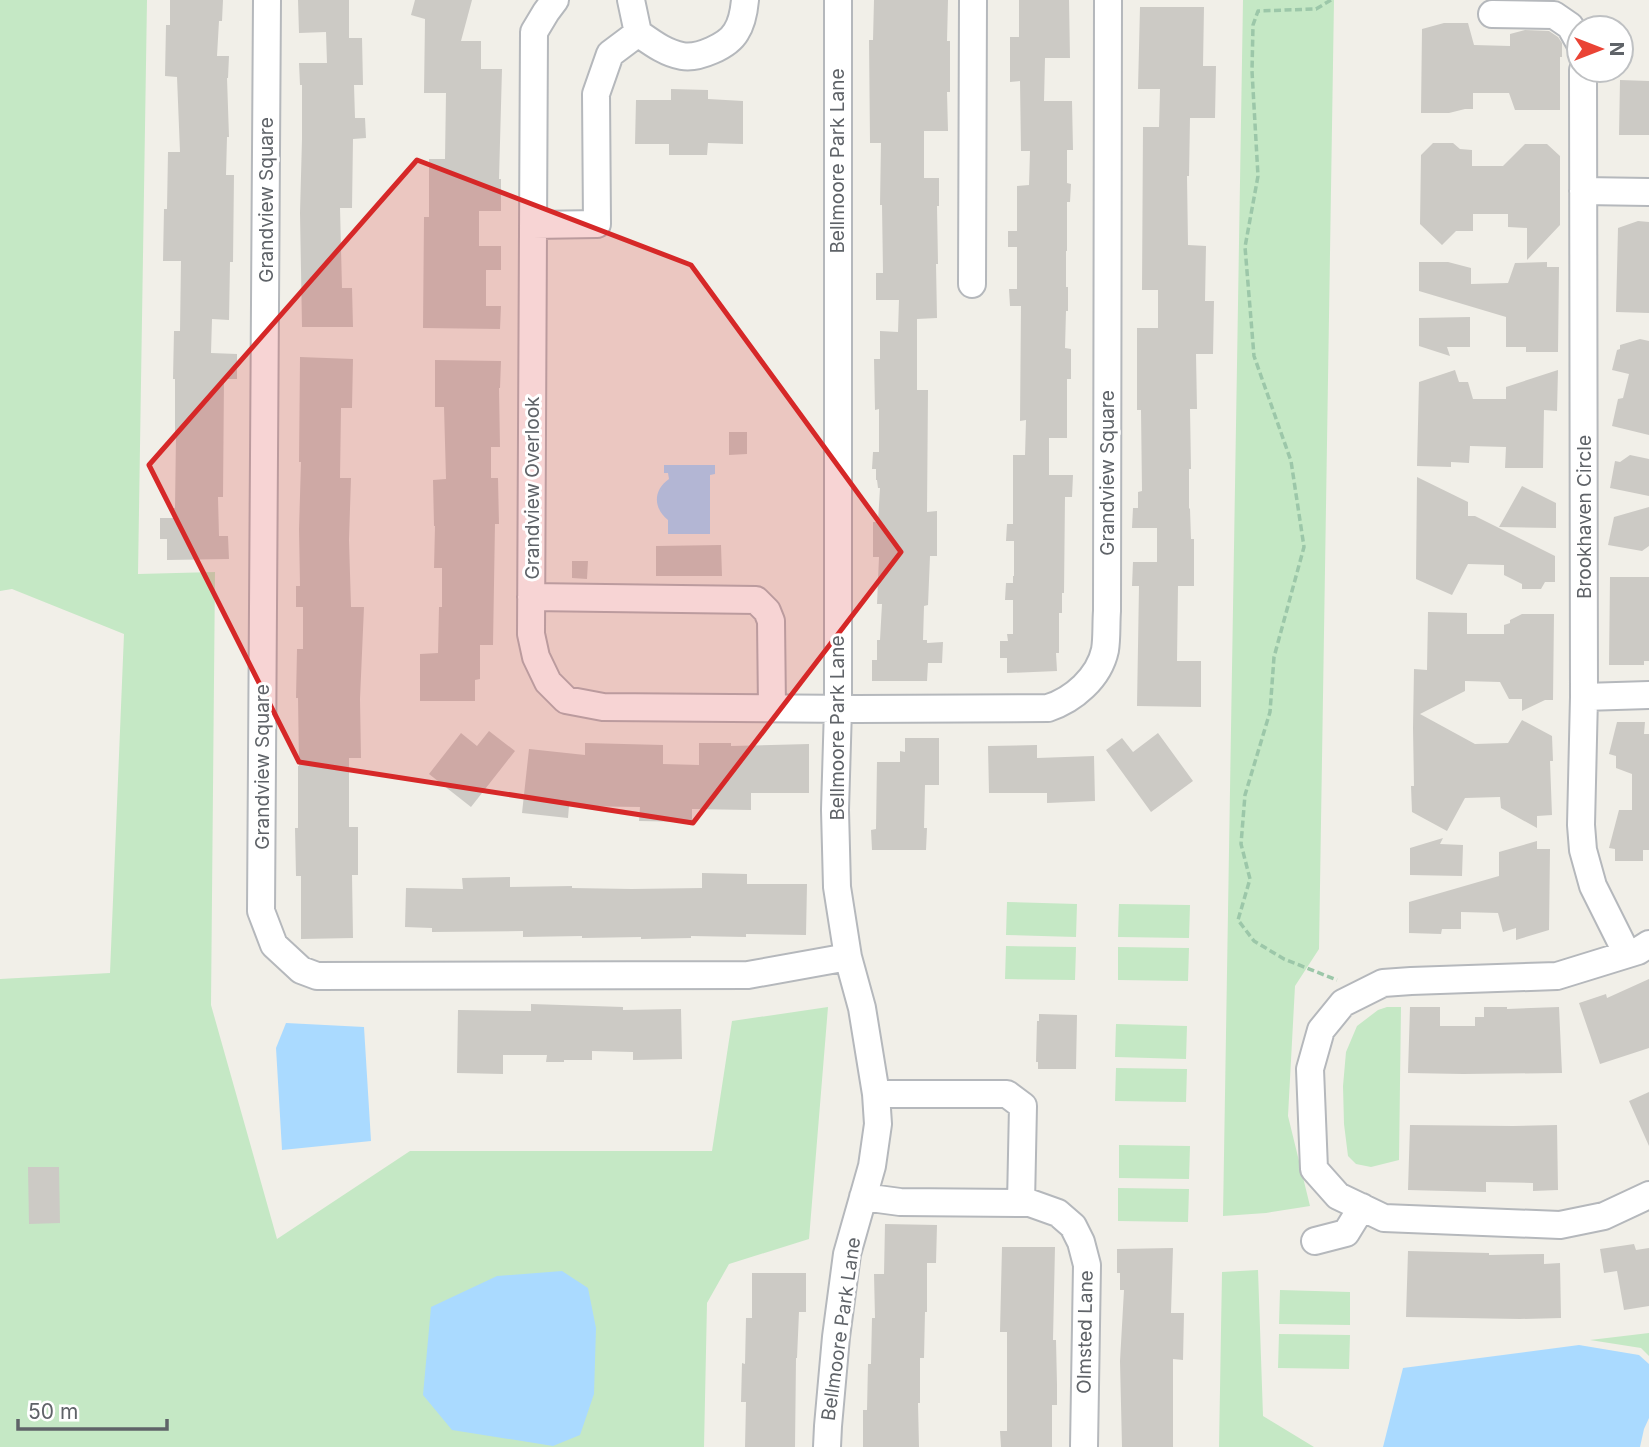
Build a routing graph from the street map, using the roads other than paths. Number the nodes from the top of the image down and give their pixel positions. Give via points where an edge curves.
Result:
1 (267, 0) edge
2 (555, 0) edge
3 (631, 0) edge
4 (745, 0) edge
5 (838, 0) edge
6 (973, 0) edge
7 (1108, 0) edge
8 (1492, 14) dead end
9 (1565, 23) edge
10 (638, 33) junction
11 (1583, 84) edge
12 (1583, 191) junction
13 (1649, 192) edge
14 (533, 225) junction
15 (972, 284) dead end
16 (531, 597) junction
17 (1649, 695) edge
18 (1584, 697) junction
19 (772, 708) junction
20 (838, 708) junction
21 (1638, 949) edge
22 (848, 957) junction
23 (876, 1094) junction
24 (1649, 1195) edge
25 (863, 1197) junction
26 (1021, 1203) junction
27 (1362, 1207) junction
28 (1315, 1241) dead end
29 (827, 1447) edge
30 (1084, 1447) edge

1 - 22 street, Grandview Square via 261,911 274,945 301,970 317,976 748,975
2 - 14 street, Grandview Overlook via 534,32
3 - 10 street
4 - 10 street via 736,34 700,56 683,57 662,50
5 - 20 street, Bellmoore Park Lane
6 - 15 street
7 - 20 street, Grandview Square via 1107,611 1102,661 1080,690 1048,708
8 - 9 street via 1554,15
10 - 14 street via 610,54 596,94 597,224
11 - 12 street, Brookhaven Circle
12 - 13 street
12 - 18 street, Brookhaven Circle
14 - 16 street, Grandview Overlook
16 - 19 street, Grandview Overlook via 536,657 548,682 566,700 603,707
16 - 19 street via 756,600 771,621
17 - 18 street
18 - 21 street, Brookhaven Circle via 1583,850 1593,886
19 - 20 street, Grandview Overlook
20 - 22 street, Bellmoore Park Lane via 837,887
21 - 27 street via 1557,976 1383,983 1343,1003 1321,1030 1310,1069 1314,1169 1338,1196
22 - 23 street, Bellmoore Park Lane via 862,1008
23 - 25 street, Bellmoore Park Lane via 878,1124
23 - 26 street via 1007,1094 1023,1106
24 - 27 street via 1604,1216 1560,1225 1384,1218
25 - 26 street, Olmsted Lane via 900,1202
25 - 29 street, Bellmoore Park Lane via 847,1254
26 - 30 street, Olmsted Lane via 1058,1213 1082,1242 1087,1265
27 - 28 street via 1346,1233

